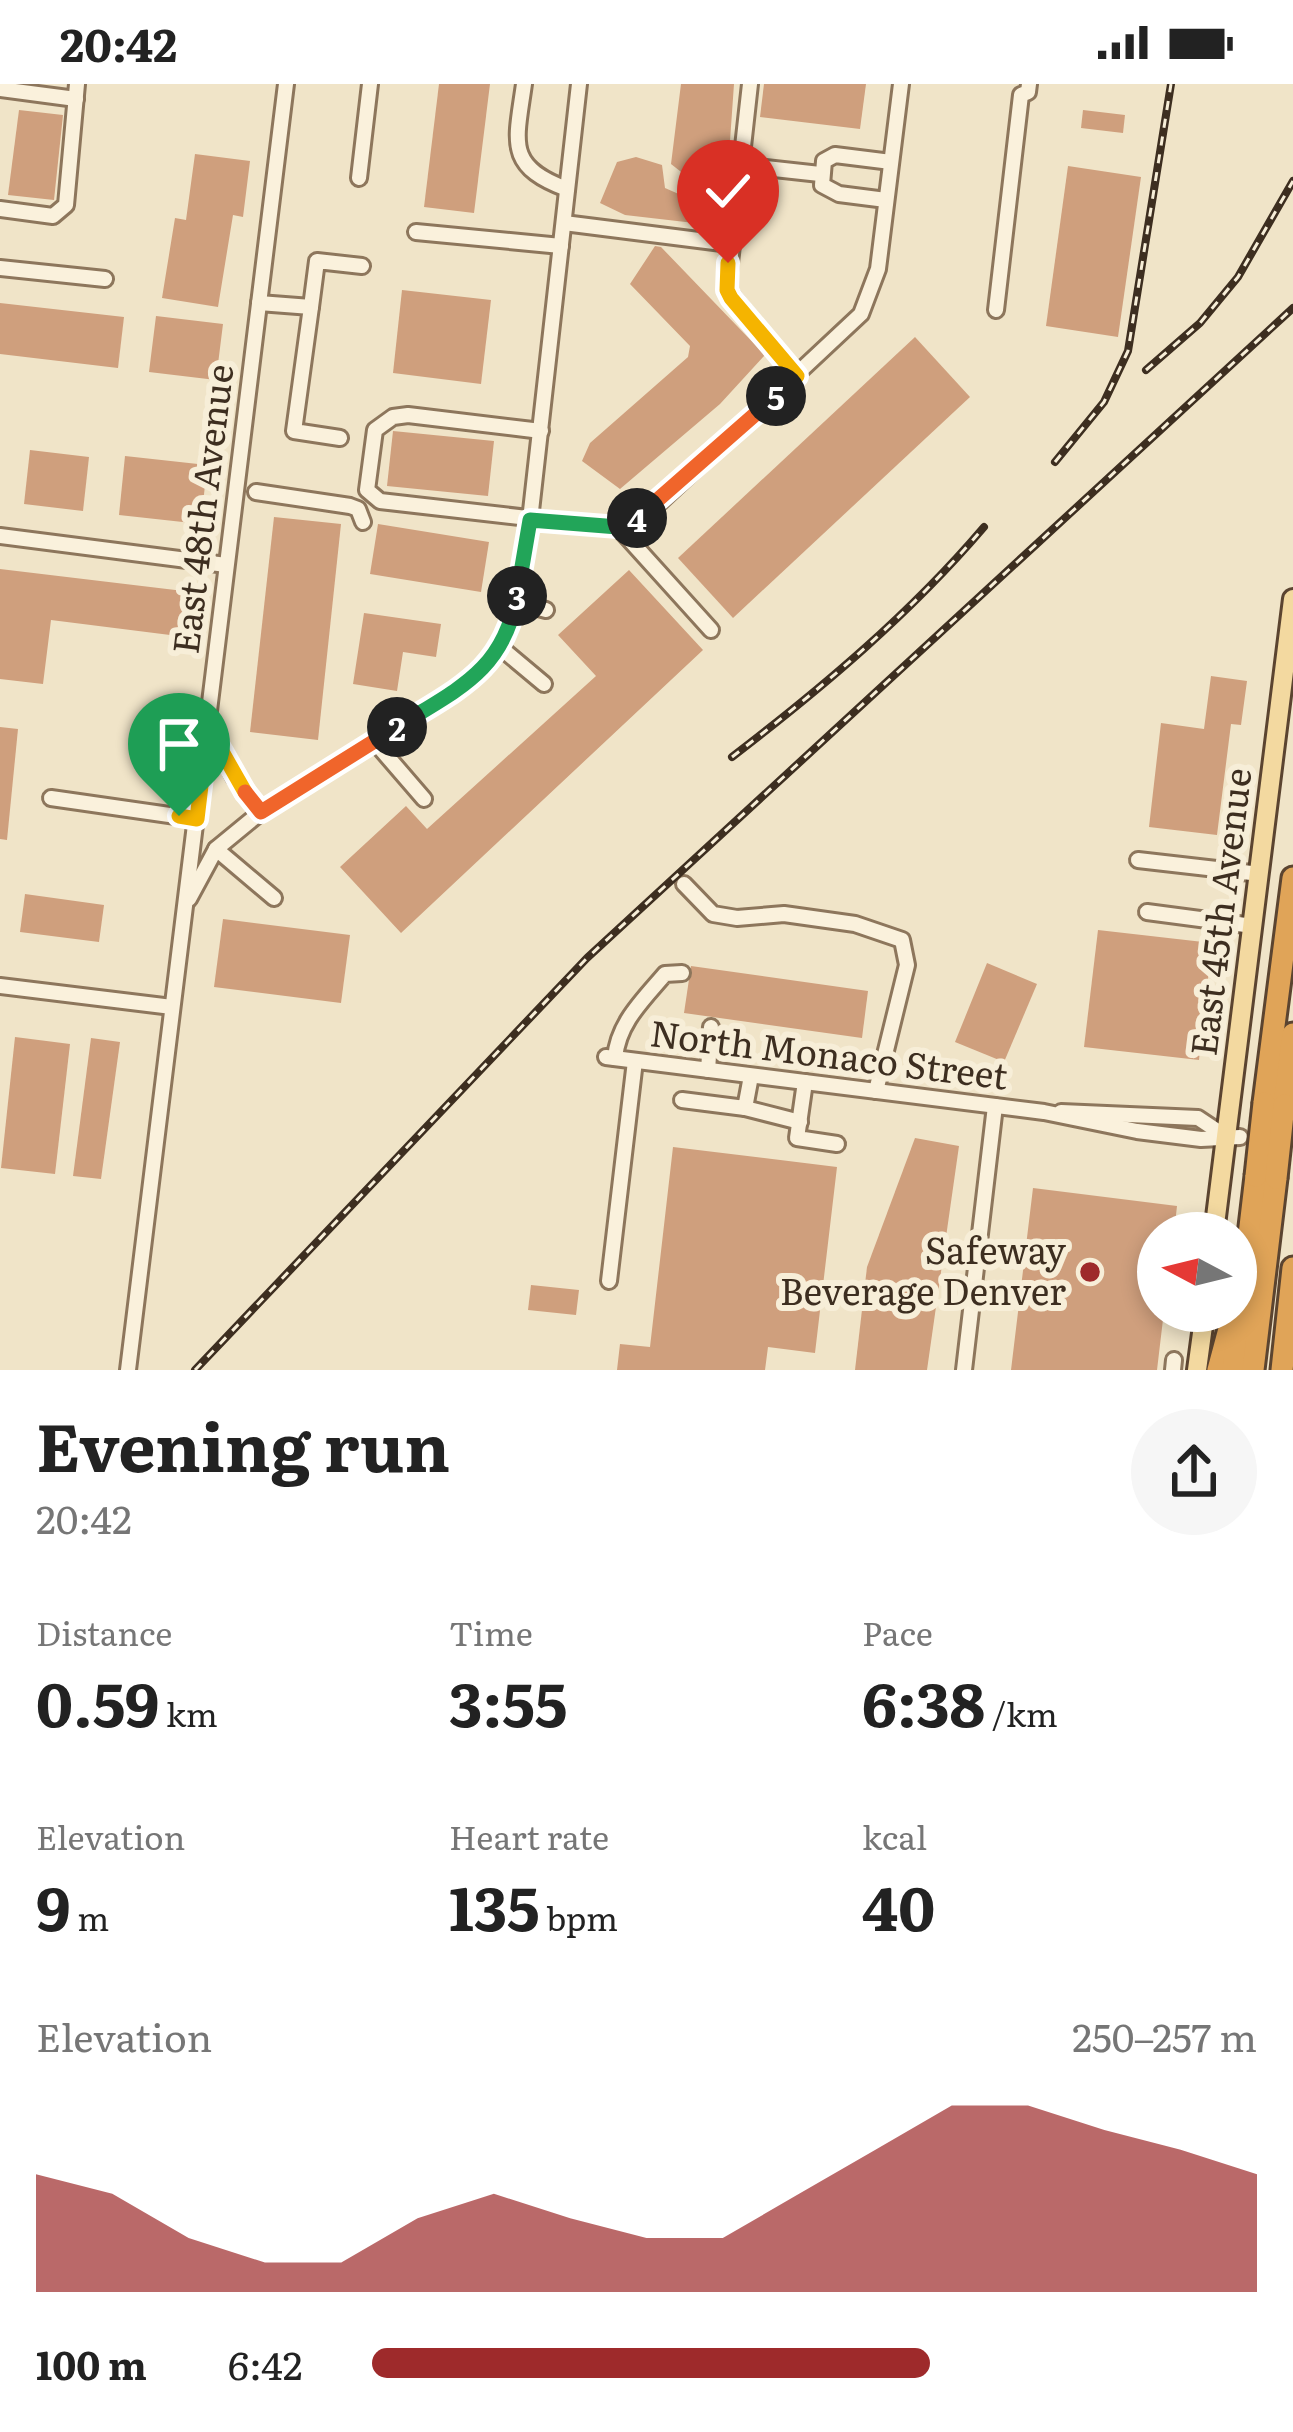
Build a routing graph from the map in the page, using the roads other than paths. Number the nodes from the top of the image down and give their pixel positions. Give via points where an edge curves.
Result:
1 (286, 84) edge
2 (370, 84) edge
3 (524, 84) edge
4 (579, 84) edge
5 (750, 84) edge
6 (901, 84) edge
7 (1029, 84) edge
8 (0, 89) edge
9 (76, 92) edge
10 (891, 162) junction
11 (756, 167) dead end
12 (820, 174) junction
13 (359, 178) dead end
14 (568, 190) junction
15 (886, 200) junction
16 (0, 208) edge
17 (564, 223) junction
18 (416, 232) dead end
19 (730, 244) junction
20 (561, 246) junction
21 (362, 266) dead end
22 (0, 268) edge
23 (105, 279) dead end
24 (259, 303) junction
25 (311, 308) junction
26 (996, 310) dead end
27 (797, 376) junction
28 (541, 431) junction
29 (340, 438) dead end
30 (256, 492) dead end
31 (530, 520) junction
32 (363, 522) dead end
33 (618, 527) junction
34 (0, 536) edge
35 (226, 565) junction
36 (1293, 599) edge
37 (516, 602) junction
38 (547, 610) dead end
39 (711, 630) dead end
40 (501, 648) junction
41 (544, 684) dead end
42 (208, 727) junction
43 (374, 741) junction
44 (51, 798) dead end
45 (424, 799) dead end
46 (261, 812) junction
47 (197, 819) junction
48 (216, 849) junction
49 (1138, 860) dead end
50 (1260, 874) junction
51 (1293, 878) edge
52 (683, 884) dead end
53 (274, 898) dead end
54 (184, 909) junction
55 (1147, 912) dead end
56 (1253, 926) junction
57 (682, 973) dead end
58 (0, 986) edge
59 (172, 1007) junction
60 (711, 1027) dead end
61 (1293, 1034) edge
62 (635, 1060) junction
63 (708, 1070) junction
64 (751, 1076) junction
65 (806, 1082) junction
66 (876, 1090) junction
67 (682, 1100) dead end
68 (1274, 1104) junction
69 (995, 1106) junction
70 (745, 1108) junction
71 (800, 1121) junction
72 (1232, 1136) junction
73 (838, 1144) dead end
74 (1266, 1177) junction
75 (1218, 1212) edge
76 (1257, 1219) edge
77 (1293, 1268) edge
78 (608, 1281) dead end
79 (1202, 1332) edge
80 (1229, 1332) edge
81 (1238, 1332) edge
82 (128, 1370) edge
83 (964, 1370) edge
84 (1198, 1370) edge
85 (1218, 1370) edge
86 (1233, 1370) edge
87 (1253, 1370) edge
88 (1282, 1370) edge

1 - 24 street, East 48th Avenue
2 - 13 street
3 - 14 street via 521,160
4 - 14 street
5 - 19 street
6 - 10 street
7 - 26 street via 1021,95
8 - 9 street
9 - 16 street via 66,205 53,216
10 - 12 street via 835,155
10 - 15 street
11 - 12 street
12 - 15 street via 838,194
14 - 17 street
15 - 27 street via 869,297 854,323
17 - 19 street
17 - 20 street
18 - 20 street
19 - 27 street via 727,290
20 - 28 street
21 - 25 street via 317,261
22 - 23 street
24 - 25 street
24 - 35 street, East 48th Avenue
25 - 29 street via 294,431
27 - 33 street via 659,502
28 - 31 street
28 - 31 street via 393,417 375,430 366,481 380,501
30 - 32 street via 350,506
31 - 33 street
31 - 37 street
33 - 39 street
34 - 35 street
35 - 42 street, East 48th Avenue
36 - 50 main road, East 45th Avenue
37 - 38 street
37 - 40 street
40 - 41 street
40 - 43 street via 465,684
42 - 46 street
42 - 47 street, East 48th Avenue
43 - 45 street
43 - 46 street
44 - 47 street
46 - 48 street
47 - 54 street, East 48th Avenue
48 - 53 street
48 - 54 street
49 - 50 street
50 - 56 main road, East 45th Avenue
51 - 68 highway
52 - 66 street via 713,914 820,919 902,940 907,965
54 - 59 street, East 48th Avenue
55 - 56 street
56 - 72 main road, East 45th Avenue
57 - 62 street, North Monaco Street via 665,974 617,1035 610,1058
58 - 59 street
59 - 82 street, East 48th Avenue
60 - 63 street
61 - 68 highway
62 - 63 street, North Monaco Street
62 - 78 street
63 - 64 street, North Monaco Street
64 - 65 street, North Monaco Street
64 - 70 street
65 - 66 street, North Monaco Street
65 - 71 street
66 - 69 street, North Monaco Street
67 - 70 street
68 - 74 highway, bridge
69 - 72 street, North Monaco Street via 1137,1132
69 - 83 street
70 - 71 street
71 - 73 street via 797,1138
72 - 75 main road, East 45th Avenue
74 - 76 highway
74 - 87 highway
77 - 88 highway
79 - 84 main road
80 - 85 highway
81 - 86 highway

